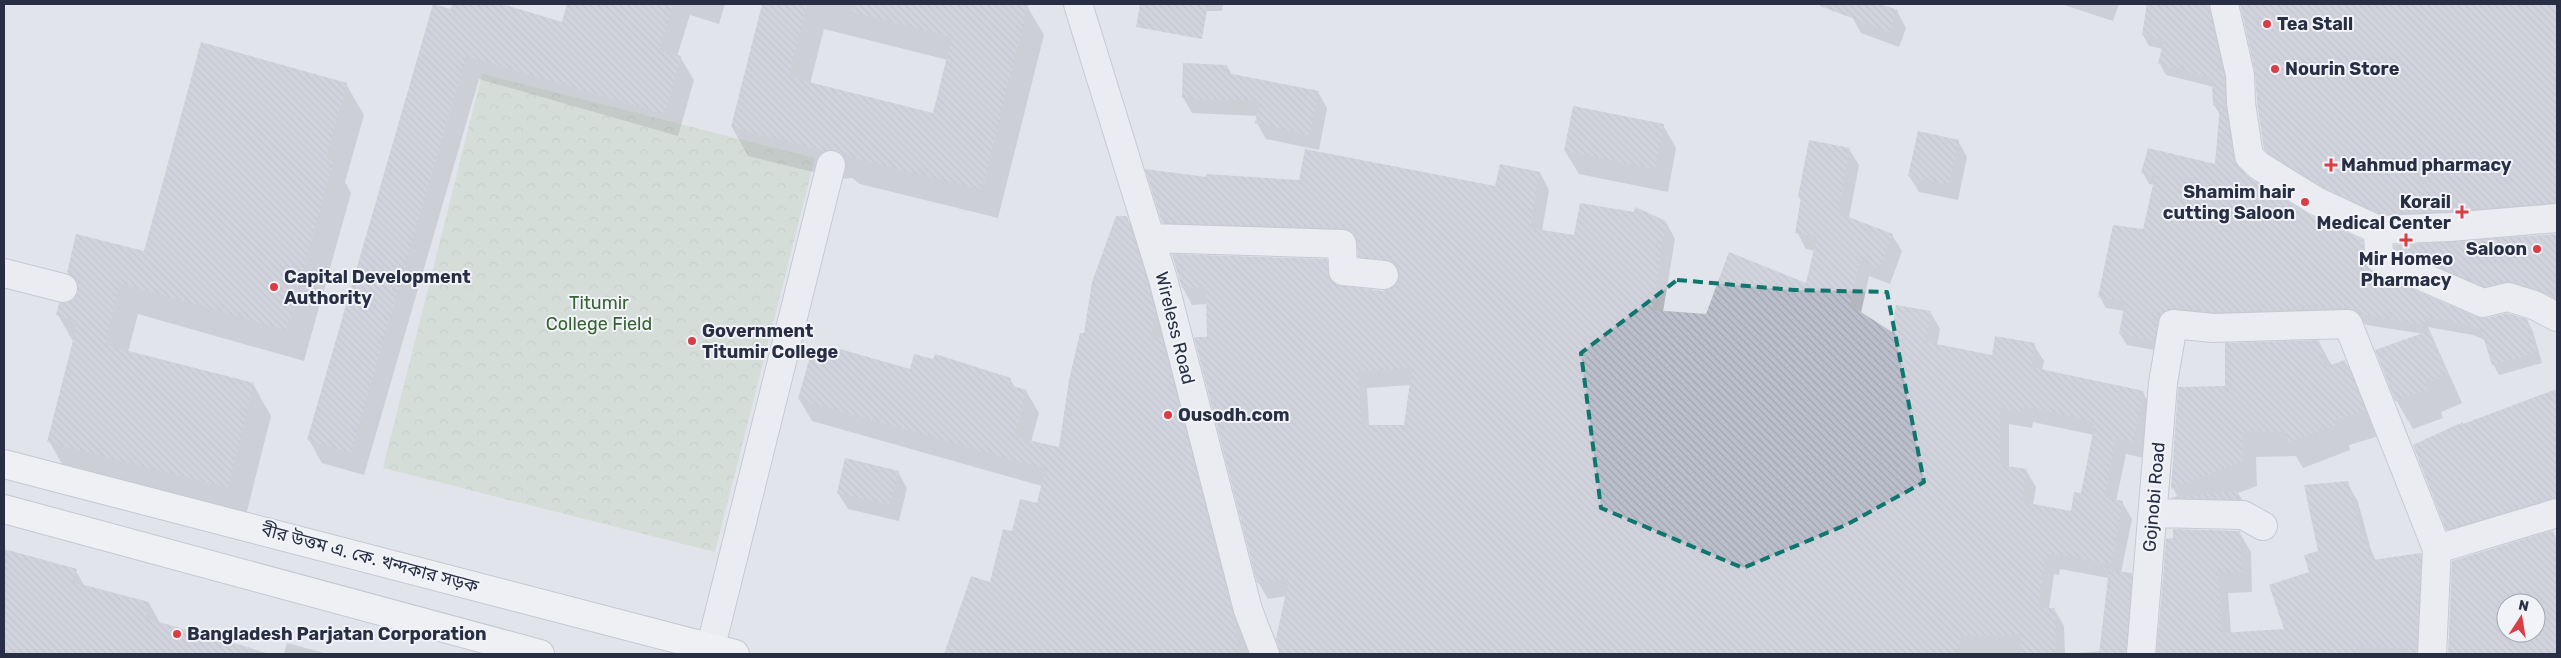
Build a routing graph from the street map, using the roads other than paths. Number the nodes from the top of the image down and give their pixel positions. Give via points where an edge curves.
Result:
1 (1078, 4) edge
2 (2224, 4) edge
3 (831, 165) dead end
4 (2557, 218) edge
5 (2378, 230) junction
6 (1151, 238) junction
7 (4, 274) edge
8 (1384, 275) dead end
9 (63, 288) dead end
10 (2557, 317) edge
11 (4, 464) edge
12 (4, 510) edge
13 (2153, 513) junction
14 (2557, 513) edge
15 (2263, 526) dead end
16 (2437, 549) junction
17 (718, 652) edge
18 (540, 654) edge
19 (1265, 654) edge
20 (2141, 654) edge
21 (2432, 654) edge

1 - 6 street, Wireless Road
2 - 5 street via 2240,75 2249,156 2316,201
3 - 17 street
4 - 5 street via 2450,228
5 - 10 street via 2379,258 2483,303 2508,297
6 - 8 street via 1342,244 1343,271
6 - 19 street, Wireless Road via 1248,610
7 - 9 street
11 - 17 main road, বীর উত্তম এ. কে. খন্দকার সড়ক
12 - 18 main road
13 - 15 street via 2243,515
13 - 16 street, Gojnobi Road via 2163,382 2173,324 2212,328 2348,324
13 - 20 street, Gojnobi Road
14 - 16 street
16 - 21 street

